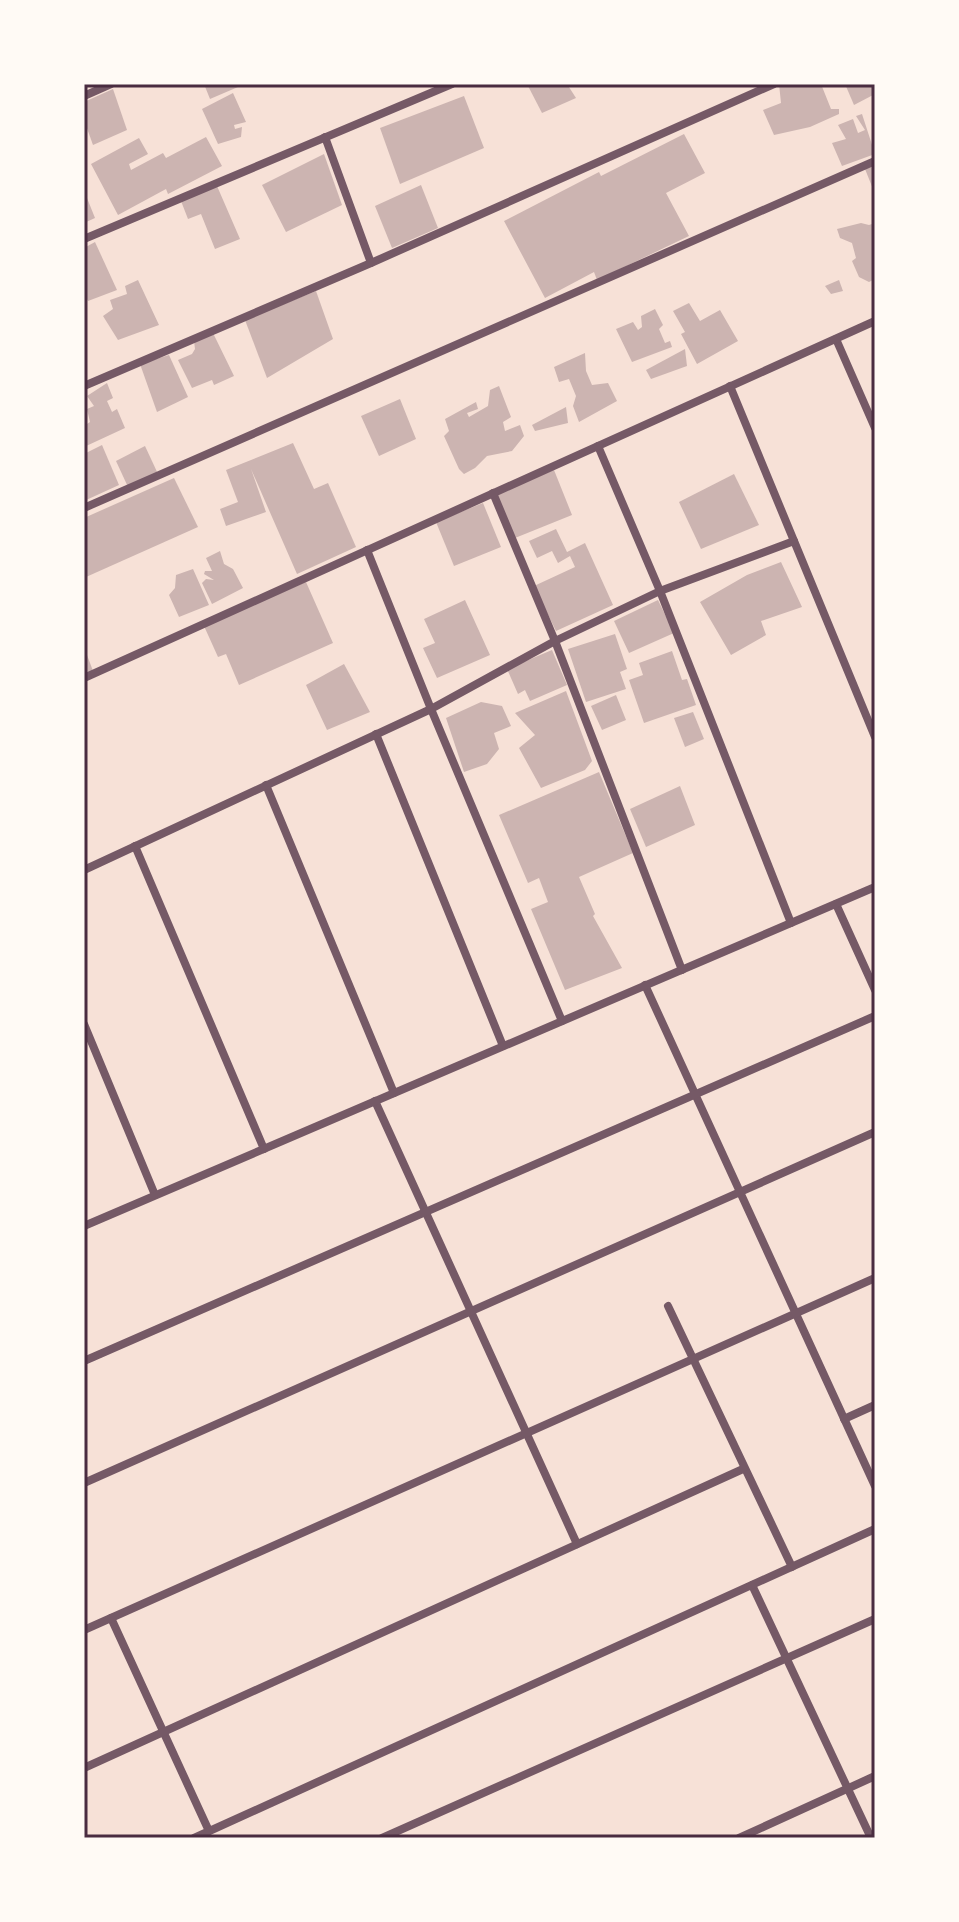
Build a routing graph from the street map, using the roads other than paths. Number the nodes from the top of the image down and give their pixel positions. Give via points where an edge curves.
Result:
1 (111, 84) edge
2 (452, 84) edge
3 (774, 84) edge
4 (84, 96) edge
5 (325, 137) junction
6 (875, 161) edge
7 (84, 239) edge
8 (371, 263) junction
9 (875, 321) edge
10 (836, 339) junction
11 (84, 386) edge
12 (730, 386) junction
13 (875, 428) edge
14 (598, 446) junction
15 (493, 493) junction
16 (84, 508) edge
17 (794, 541) junction
18 (367, 550) junction
19 (660, 591) junction
20 (555, 641) junction
21 (84, 678) edge
22 (431, 709) junction
23 (376, 734) junction
24 (875, 737) edge
25 (266, 785) junction
26 (135, 846) junction
27 (84, 870) edge
28 (875, 887) edge
29 (836, 904) junction
30 (791, 923) junction
31 (682, 970) junction
32 (645, 985) junction
33 (875, 990) edge
34 (875, 1016) edge
35 (562, 1021) junction
36 (84, 1024) edge
37 (503, 1046) junction
38 (394, 1093) junction
39 (695, 1094) junction
40 (375, 1101) junction
41 (875, 1132) edge
42 (264, 1149) junction
43 (740, 1192) junction
44 (155, 1195) junction
45 (426, 1212) junction
46 (84, 1226) edge
47 (875, 1278) edge
48 (668, 1306) dead end
49 (471, 1311) junction
50 (796, 1313) junction
51 (693, 1358) junction
52 (84, 1361) edge
53 (875, 1405) edge
54 (844, 1419) junction
55 (527, 1433) junction
56 (743, 1469) junction
57 (84, 1483) edge
58 (875, 1486) edge
59 (875, 1529) edge
60 (577, 1544) junction
61 (792, 1567) junction
62 (752, 1585) junction
63 (111, 1618) junction
64 (875, 1619) edge
65 (84, 1630) edge
66 (786, 1658) junction
67 (164, 1732) junction
68 (84, 1768) edge
69 (875, 1776) edge
70 (847, 1788) junction
71 (209, 1831) junction
72 (194, 1838) edge
73 (382, 1838) edge
74 (739, 1838) edge
75 (871, 1838) edge

1 - 4 street
2 - 5 street
3 - 8 street
5 - 7 street
5 - 8 street
6 - 16 street
8 - 11 street
9 - 10 street
10 - 12 street
10 - 13 street
12 - 14 street
12 - 17 street
14 - 15 street
14 - 19 street
15 - 18 street
15 - 20 street
17 - 19 street
17 - 24 street
18 - 21 street
18 - 22 street
19 - 20 street
19 - 30 street
20 - 22 street
20 - 31 street
22 - 23 street
22 - 35 street
23 - 25 street
23 - 37 street
25 - 26 street
25 - 38 street
26 - 27 street
26 - 42 street
28 - 29 street
29 - 30 street
29 - 33 street
30 - 31 street
31 - 32 street
32 - 35 street
32 - 39 street
34 - 39 street
35 - 37 street
36 - 44 street
37 - 38 street
38 - 40 street
39 - 43 street
39 - 45 street
40 - 42 street
40 - 45 street
41 - 43 street
42 - 44 street
43 - 49 street
43 - 50 street
44 - 46 street
45 - 49 street
45 - 52 street
47 - 50 street
48 - 51 street
49 - 55 street
49 - 57 street
50 - 51 street
50 - 54 street
51 - 55 street
51 - 56 street
53 - 54 street
54 - 58 street
55 - 60 street
55 - 63 street
56 - 60 street
56 - 61 street
59 - 61 street
60 - 67 street
61 - 62 street
62 - 66 street
62 - 71 street
63 - 65 street
63 - 67 street
64 - 66 street
66 - 70 street
66 - 73 street
67 - 68 street
67 - 71 street
69 - 70 street
70 - 74 street
70 - 75 street
71 - 72 street

